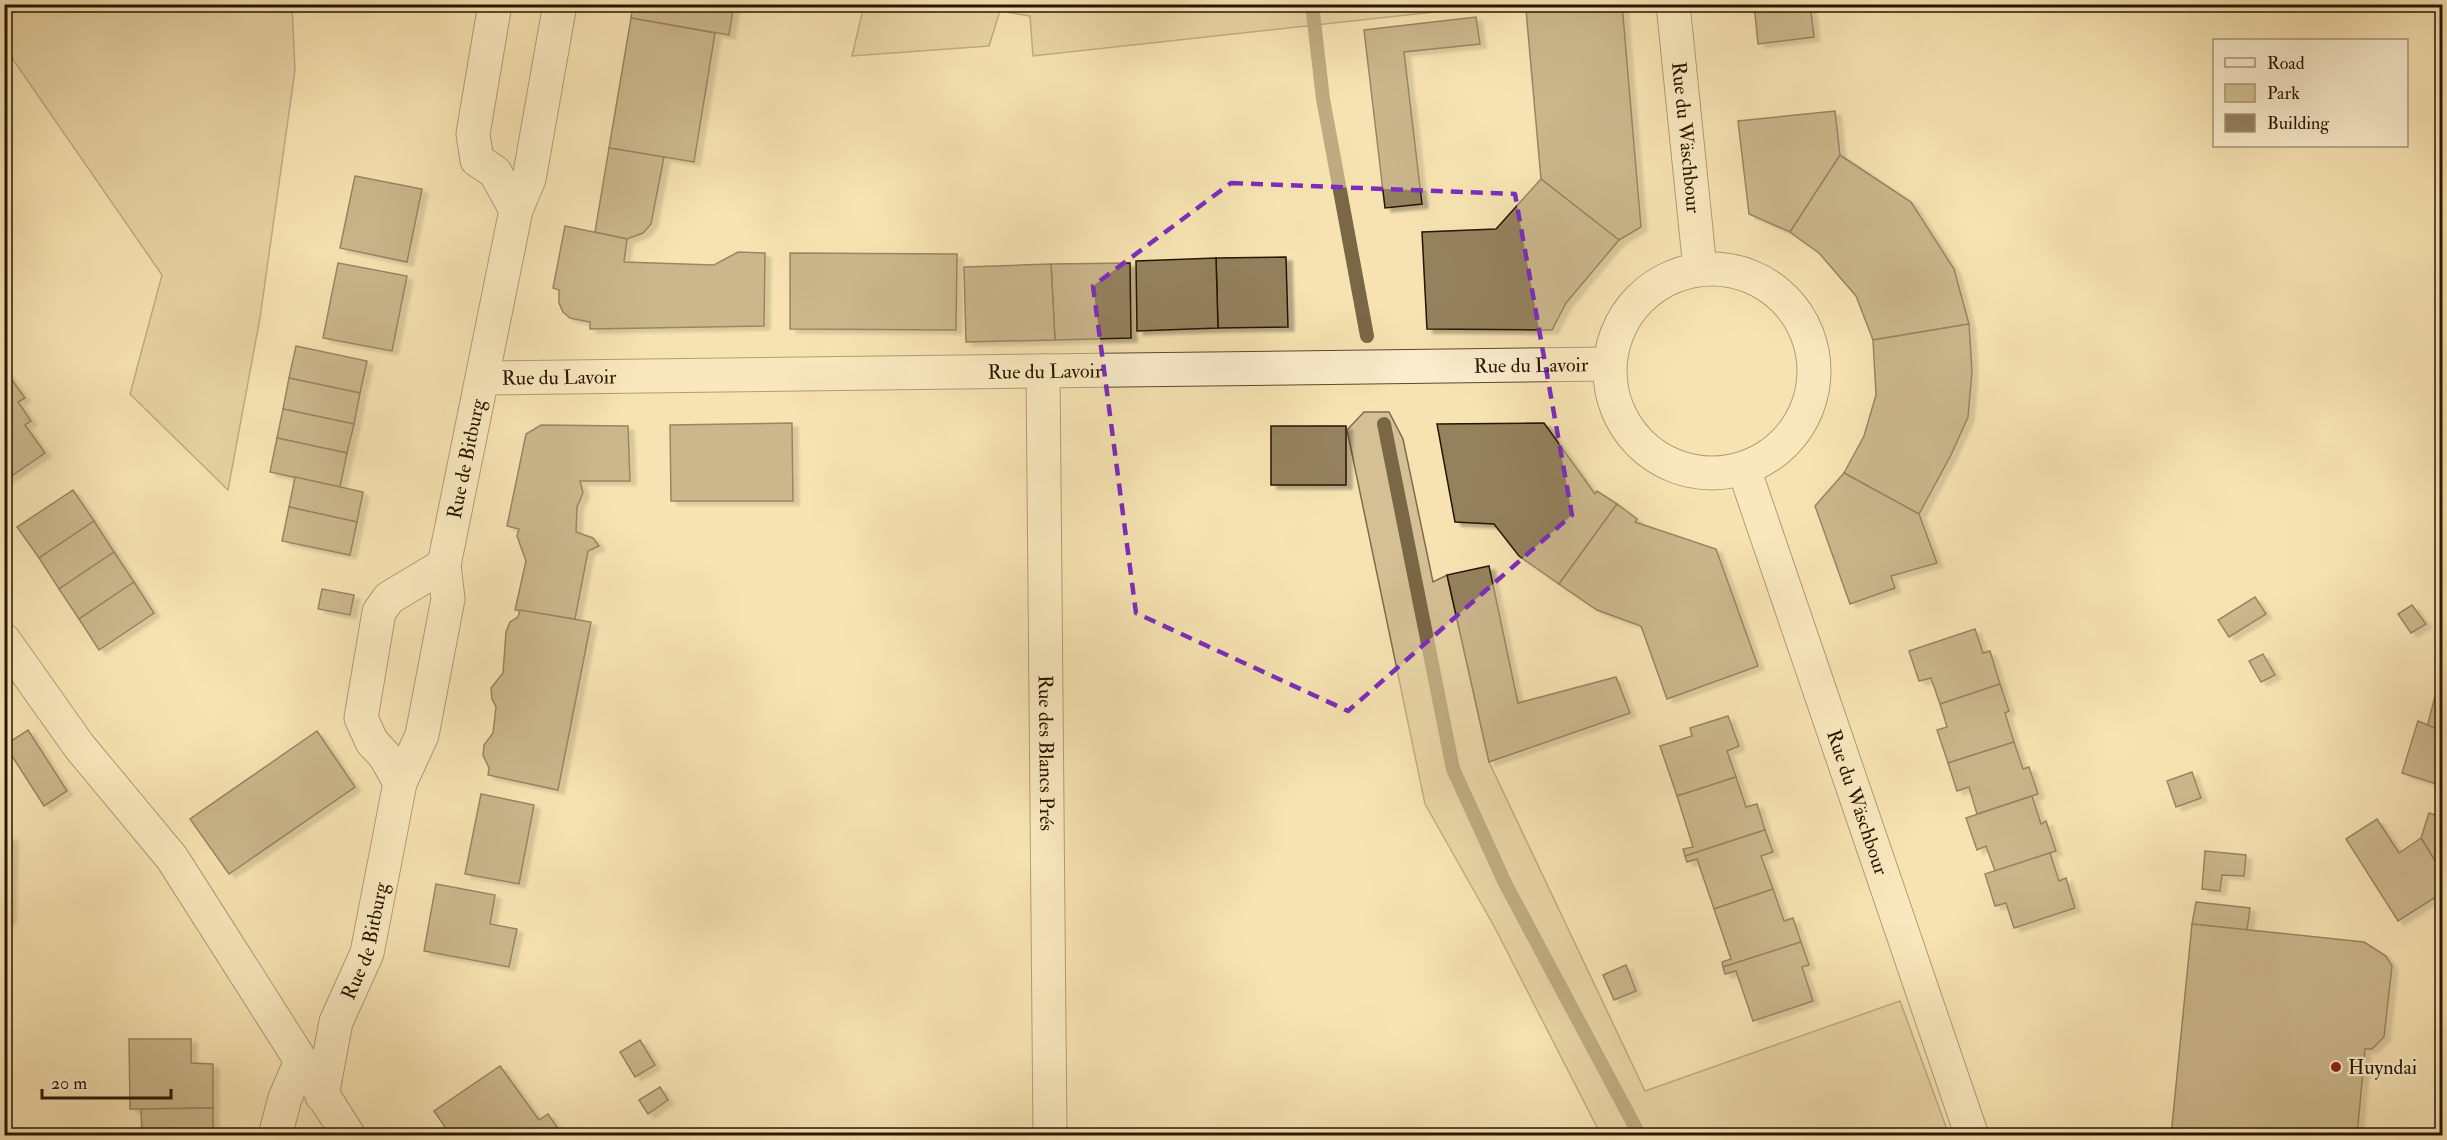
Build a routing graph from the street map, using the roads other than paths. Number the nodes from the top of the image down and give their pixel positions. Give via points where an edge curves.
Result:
1 (495, 4) edge
2 (560, 4) edge
3 (1672, 4) edge
4 (516, 210) junction
5 (1700, 269) junction
6 (1609, 364) junction
7 (1043, 371) junction
8 (483, 378) junction
9 (1744, 469) junction
10 (444, 565) junction
11 (4, 640) edge
12 (400, 783) junction
13 (301, 1061) junction
14 (322, 1096) junction
15 (275, 1136) edge
16 (349, 1136) edge
17 (1050, 1136) edge
18 (1971, 1136) edge

1 - 4 street via 473,134 477,160 495,172
2 - 4 street, Rue de Bitburg via 529,179
3 - 5 street, Rue du Wäschbour
4 - 8 street, Rue de Bitburg
5 - 6 street via 1667,279 1638,300 1618,329
5 - 9 street via 1731,271 1759,281 1784,298 1802,322 1812,350 1814,380 1807,410 1792,436 1771,456
6 - 7 street, Rue du Lavoir
6 - 9 street via 1612,398 1626,428 1648,452 1677,468 1711,474
7 - 8 street, Rue du Lavoir
7 - 17 street, Rue des Blancs Prés
8 - 10 street, Rue de Bitburg
9 - 18 street, Rue du Wäschbour
10 - 12 street, Rue de Bitburg via 448,599 422,735
10 - 12 street via 389,598 379,612 361,718
11 - 13 street via 79,746 172,858
12 - 14 street, Rue de Bitburg via 368,953 336,1022
13 - 14 street
13 - 15 street
14 - 16 street

